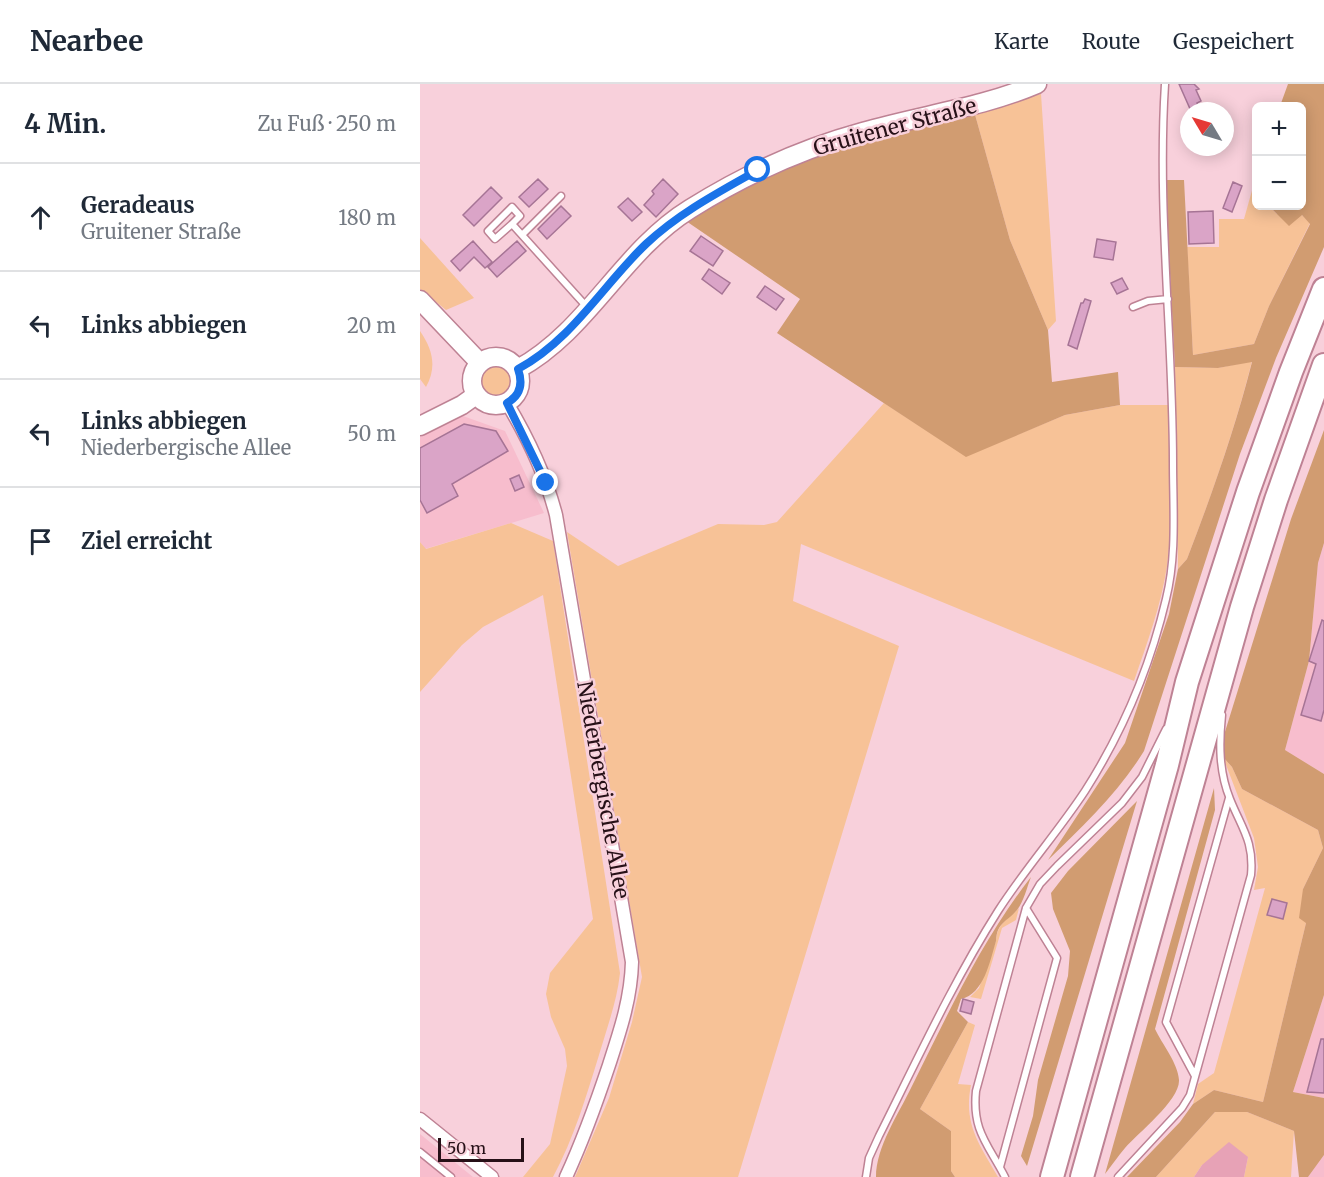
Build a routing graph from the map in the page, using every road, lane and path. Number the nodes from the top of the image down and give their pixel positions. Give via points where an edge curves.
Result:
1 (1037, 84) edge
2 (1165, 84) edge
3 (561, 196) dead end
4 (512, 224) junction
5 (522, 235) junction
6 (1324, 289) edge
7 (1168, 299) junction
8 (420, 300) edge
9 (1133, 307) dead end
10 (589, 309) junction
11 (480, 363) junction
12 (1324, 365) edge
13 (518, 369) junction
14 (476, 395) junction
15 (507, 403) junction
16 (420, 426) edge
17 (1228, 654) junction
18 (1188, 682) junction
19 (1229, 797) junction
20 (1026, 908) junction
21 (1196, 1076) junction
22 (420, 1119) edge
23 (420, 1152) edge
24 (1000, 1167) junction
25 (451, 1177) edge
26 (492, 1177) edge
27 (566, 1177) edge
28 (866, 1177) edge
29 (1005, 1177) edge
30 (1052, 1177) edge
31 (1082, 1177) edge
32 (1118, 1177) edge

1 - 10 main road, Gruitener Straße via 971,107 863,132 758,170 687,210 646,244
2 - 7 lane via 1163,171
3 - 5 lane
4 - 4 lane via 520,216 513,207 488,231 495,239
4 - 5 lane
5 - 10 lane
6 - 18 highway via 1248,492
7 - 9 lane
7 - 28 lane via 1173,401 1172,560 1167,598 1142,677 1091,781 1000,908 972,954 879,1136
8 - 11 main road
10 - 13 main road, Gruitener Straße via 533,361
11 - 13 main road via 501,357
11 - 14 main road via 472,377
12 - 17 highway
13 - 15 main road via 519,391
14 - 15 main road via 492,405
14 - 16 main road
15 - 27 street, Niederbergische Allee via 546,483 556,515 632,962 627,1011 591,1119
17 - 19 lane via 1219,743
17 - 31 highway
18 - 20 lane via 1142,777 1122,803 1040,884
18 - 30 highway
19 - 21 lane via 1249,842 1251,875
19 - 21 lane via 1166,1022
20 - 24 lane via 974,1109 977,1126
20 - 24 lane via 1057,958
21 - 32 lane via 1182,1108
22 - 26 street
23 - 25 lane
24 - 29 lane

